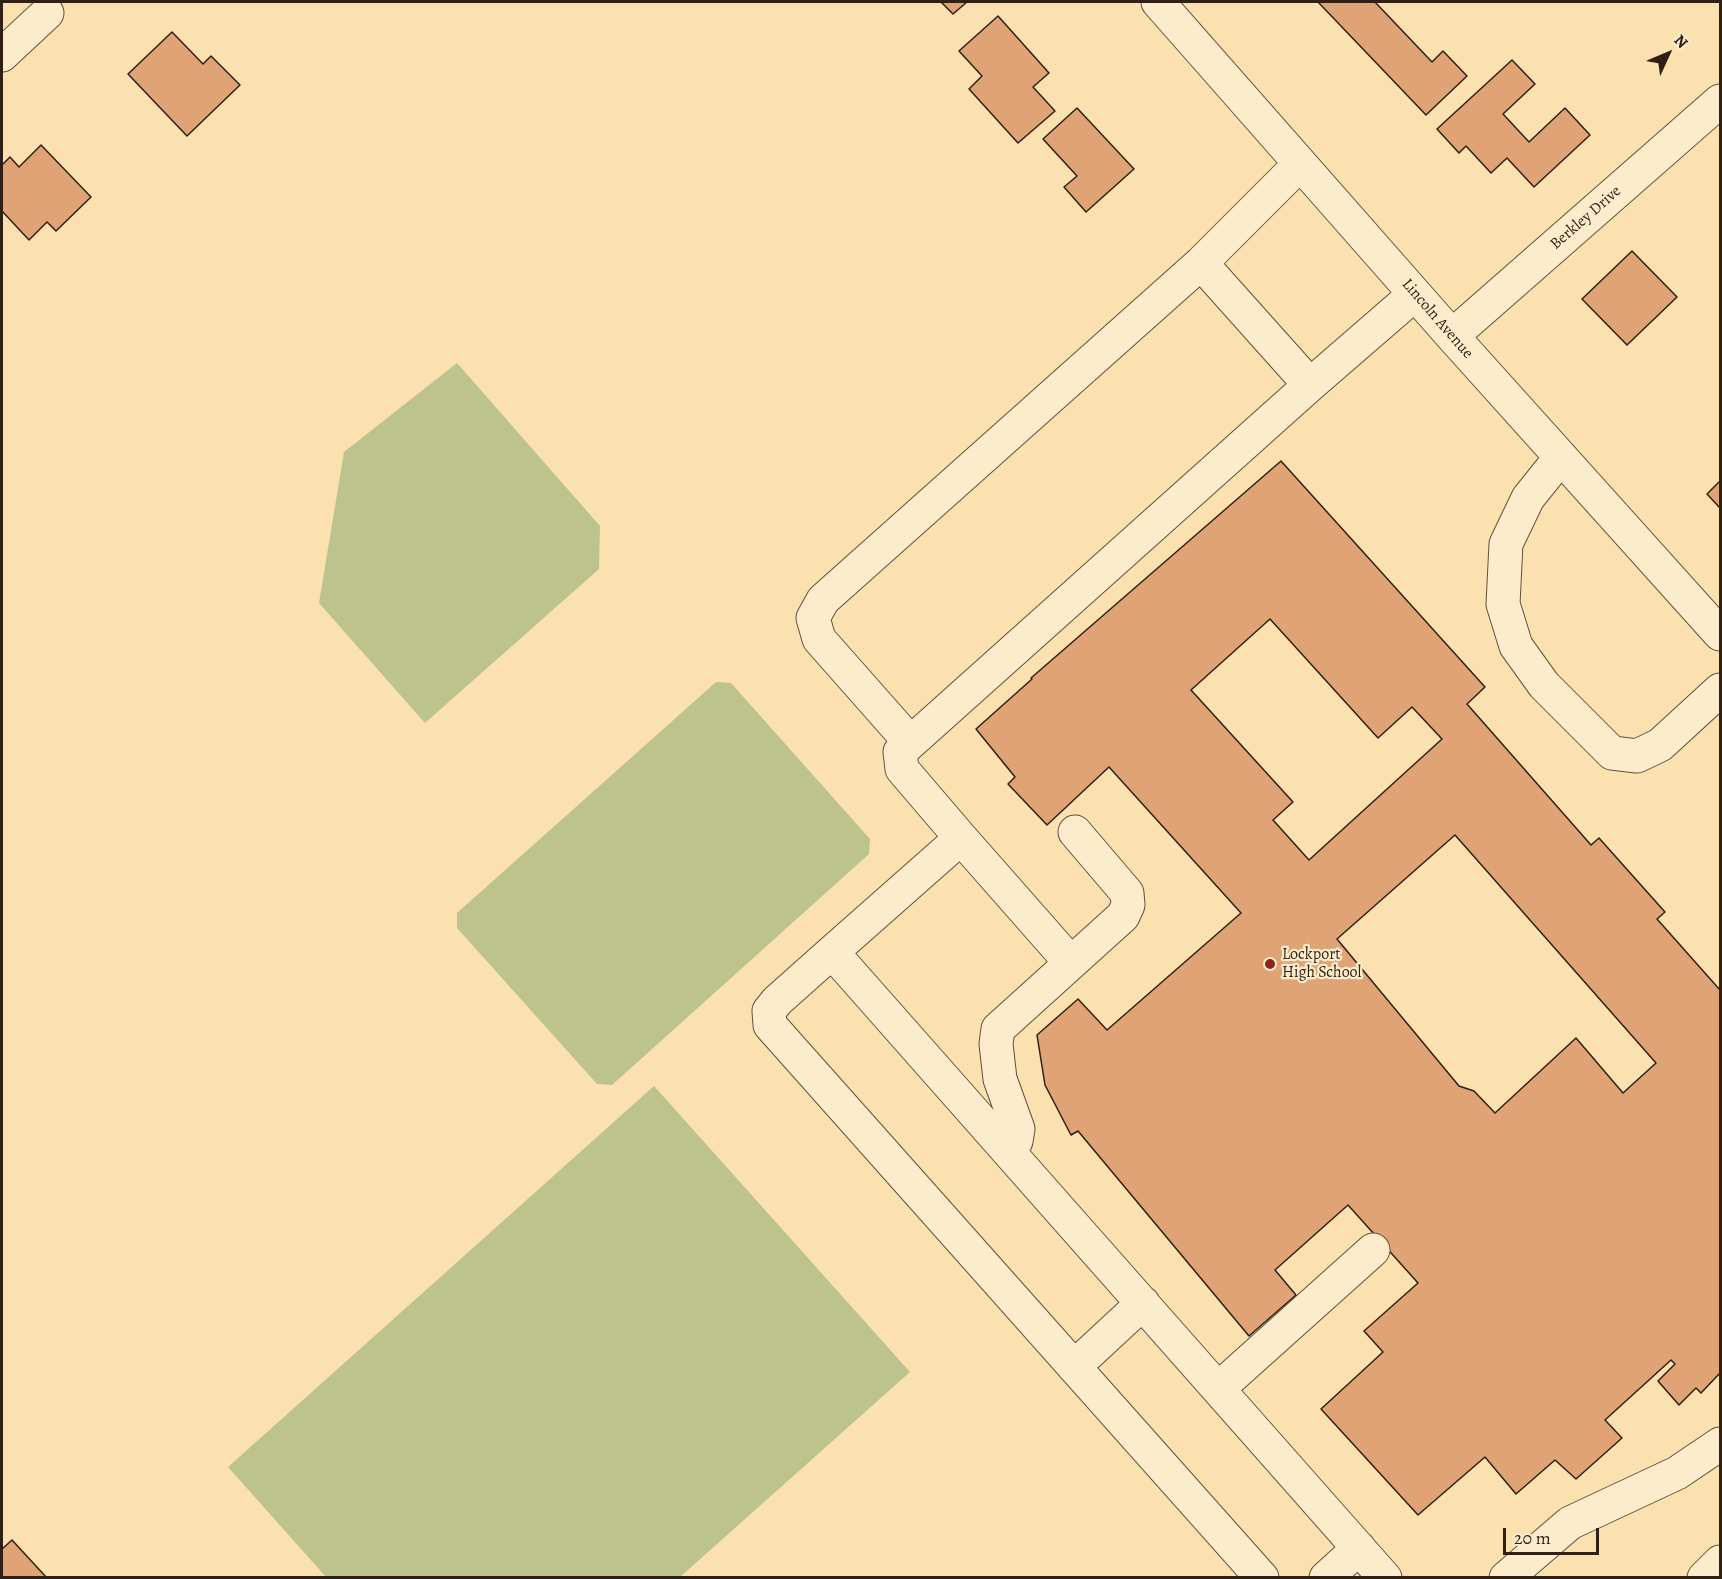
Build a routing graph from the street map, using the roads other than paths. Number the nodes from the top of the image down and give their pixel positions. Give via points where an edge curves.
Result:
1 (1158, 2) edge
2 (47, 13) dead end
3 (2, 55) edge
4 (1720, 101) edge
5 (1300, 164) junction
6 (1201, 263) junction
7 (1415, 294) junction
8 (1452, 336) junction
9 (1310, 385) junction
10 (1561, 457) junction
11 (1720, 634) edge
12 (1720, 690) edge
13 (910, 742) junction
14 (1074, 832) dead end
15 (961, 838) junction
16 (832, 952) junction
17 (1071, 963) junction
18 (1007, 1150) junction
19 (1373, 1250) dead end
20 (1143, 1303) junction
21 (1074, 1367) junction
22 (1218, 1389) junction
23 (1720, 1444) edge
24 (1359, 1548) junction
25 (1720, 1562) edge
26 (1262, 1578) edge
27 (1326, 1578) edge
28 (1385, 1578) edge
29 (1506, 1578) edge
30 (1704, 1578) edge

1 - 5 street, Lincoln Avenue
2 - 3 street
4 - 8 street, Berkley Drive
5 - 6 street
5 - 7 street, Lincoln Avenue
6 - 9 street
6 - 13 street via 823,600 813,618 819,639
7 - 8 street, Lincoln Avenue
7 - 9 street
8 - 10 street, Lincoln Avenue
9 - 13 street
10 - 11 street, Lincoln Avenue
10 - 12 street via 1528,498 1506,544 1503,604 1516,646 1544,685 1612,753 1637,756 1660,745
13 - 15 street via 900,752 902,769
14 - 17 street via 1127,893 1128,906 1123,916
15 - 16 street
15 - 17 street
16 - 18 street
16 - 21 street via 777,1000 769,1011 770,1025
17 - 18 street via 998,1029 1000,1079 1018,1129 1016,1141
18 - 20 street
19 - 22 street
20 - 21 street
20 - 22 street
21 - 26 street
22 - 24 street
23 - 29 street via 1677,1473 1570,1523
24 - 27 street
24 - 28 street
25 - 30 street

